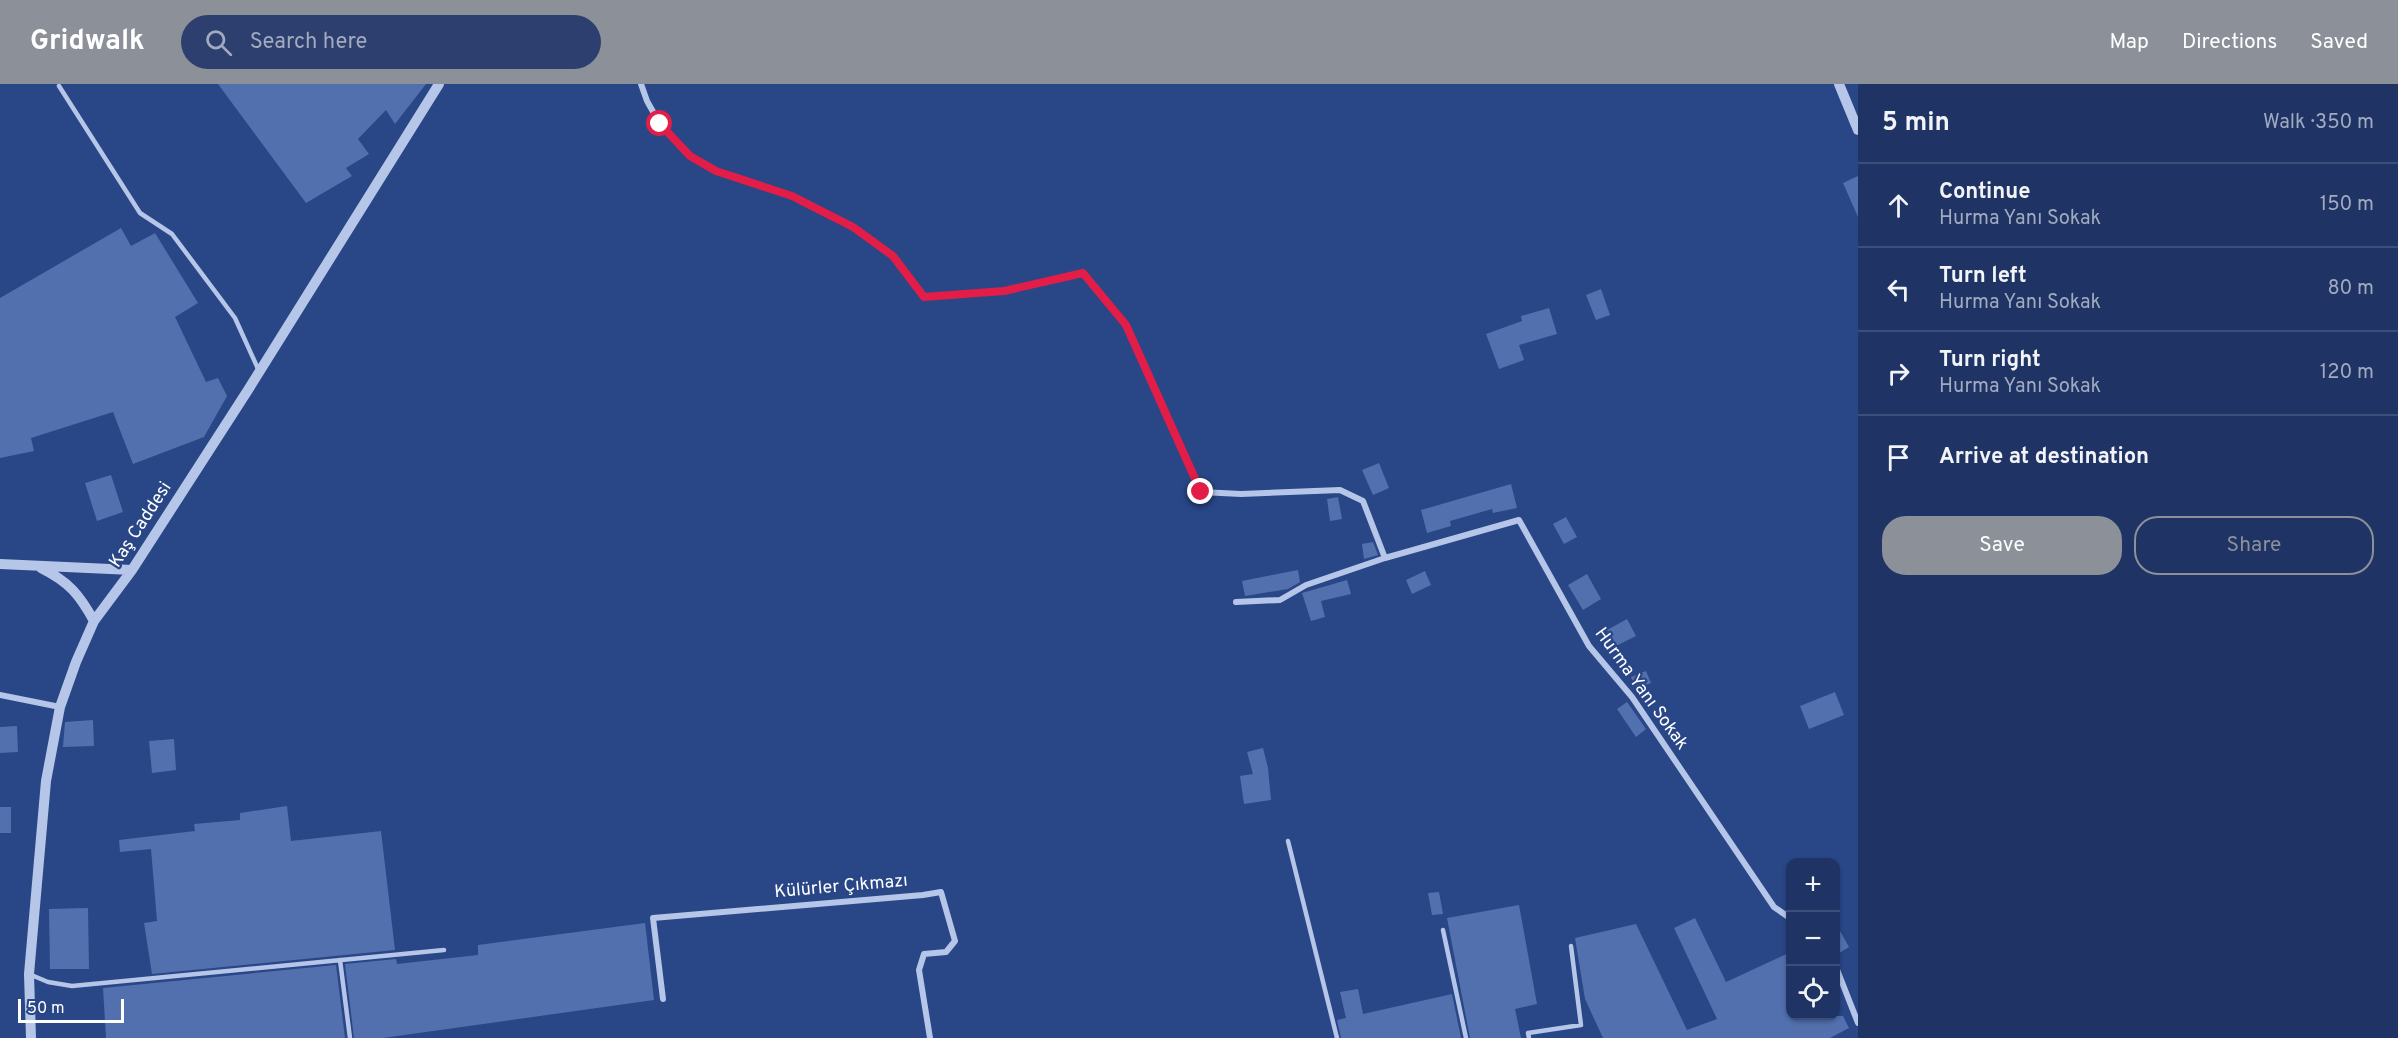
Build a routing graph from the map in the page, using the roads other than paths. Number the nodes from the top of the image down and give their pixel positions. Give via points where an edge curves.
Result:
1 (439, 84) edge
2 (641, 84) edge
3 (1839, 84) edge
4 (59, 86) dead end
5 (1858, 130) edge
6 (259, 373) junction
7 (1385, 558) junction
8 (0, 564) edge
9 (36, 565) junction
10 (132, 570) junction
11 (1236, 602) dead end
12 (94, 621) junction
13 (0, 695) edge
14 (60, 707) junction
15 (1288, 841) dead end
16 (1786, 915) edge
17 (1443, 930) dead end
18 (1571, 946) dead end
19 (444, 950) dead end
20 (340, 960) junction
21 (29, 974) junction
22 (1840, 977) edge
23 (663, 999) dead end
24 (1858, 1023) edge
25 (31, 1038) edge
26 (350, 1038) edge
27 (930, 1038) edge
28 (1337, 1038) edge
29 (1466, 1038) edge
30 (1529, 1038) edge

1 - 6 street, Kaş Caddesi
2 - 7 street via 660,124 690,156 716,171 792,196 853,227 893,256 924,297 1004,291 1083,273 1126,325 1201,492 1340,490 1363,501
3 - 5 street
4 - 6 lane via 140,213 172,234 235,318
6 - 10 street, Kaş Caddesi
7 - 11 street via 1306,585 1280,600
7 - 16 street, Hurma Yanı Sokak via 1519,520 1589,646 1632,696 1774,907
8 - 9 street
9 - 10 street
9 - 12 street via 62,578 80,596
10 - 12 street, Kaş Caddesi
12 - 14 street, Kaş Caddesi
13 - 14 street
14 - 21 street, Kaş Caddesi via 46,782
15 - 28 lane
17 - 29 lane
18 - 30 lane via 1581,1025 1528,1033
19 - 20 lane
20 - 21 lane via 72,986
20 - 26 lane
21 - 25 street, Kaş Caddesi
22 - 24 street
23 - 27 street, Külürler Çıkmazı via 653,918 941,892 955,941 946,952 924,954 920,970

